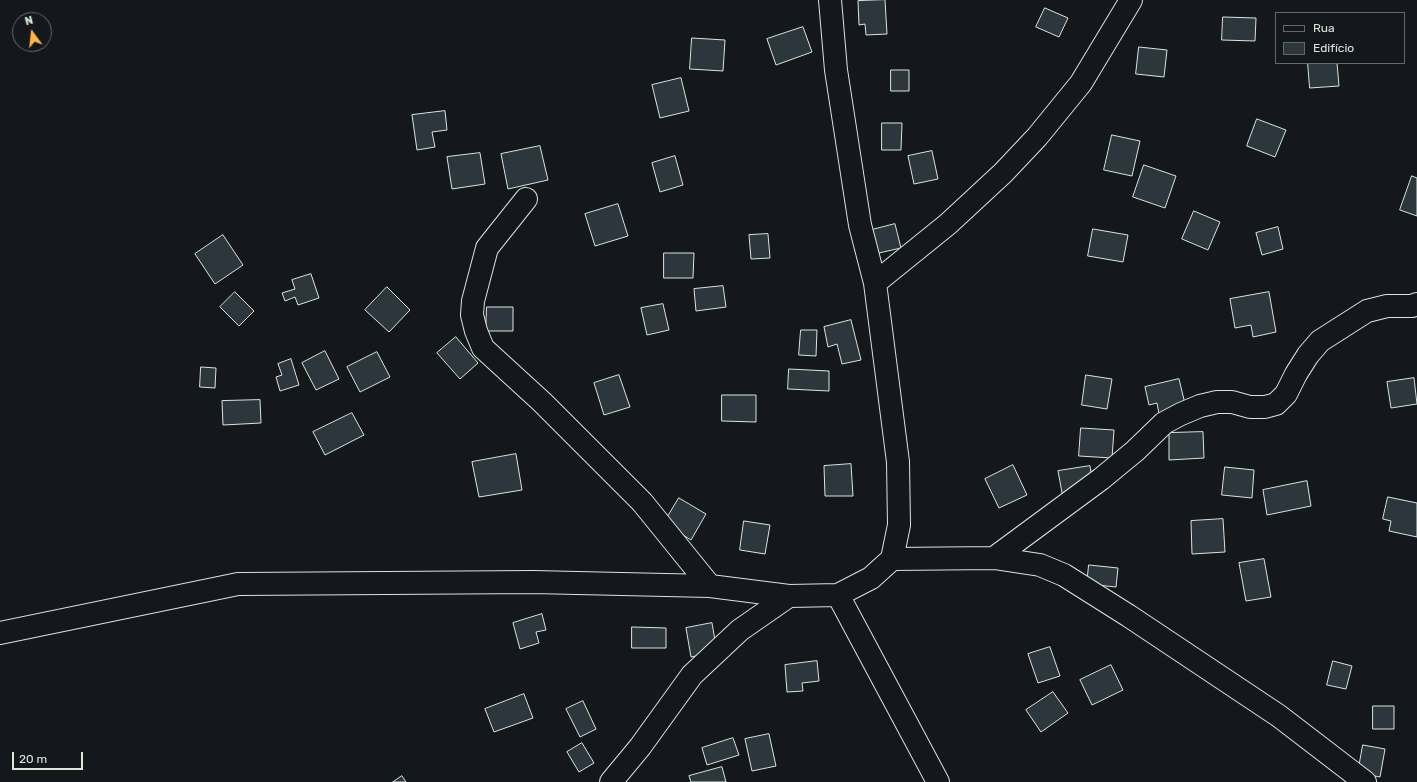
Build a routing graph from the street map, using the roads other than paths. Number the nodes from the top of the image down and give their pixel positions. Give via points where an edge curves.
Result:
1 (830, 0) edge
2 (1130, 0) edge
3 (526, 199) dead end
4 (875, 283) junction
5 (1417, 304) edge
6 (994, 558) junction
7 (892, 559) junction
8 (710, 586) junction
9 (838, 595) junction
10 (789, 596) junction
11 (0, 633) edge
12 (611, 782) edge
13 (938, 782) edge
14 (1365, 782) edge

1 - 4 street via 836,70 860,225
2 - 4 street via 1081,83 1037,137 948,224
3 - 8 street via 488,248 473,301 472,315 484,348 642,502
4 - 7 street via 898,462 899,525
5 - 6 street via 1387,306 1367,311 1320,341 1308,355 1286,394 1276,404 1264,408 1216,402 1200,406 1164,423 1101,479
6 - 7 street
6 - 14 street via 1040,565 1064,575 1279,716
7 - 9 street via 871,578
8 - 10 street
8 - 11 street via 533,582 238,584
9 - 10 street
9 - 13 street
10 - 12 street via 740,630 692,675

